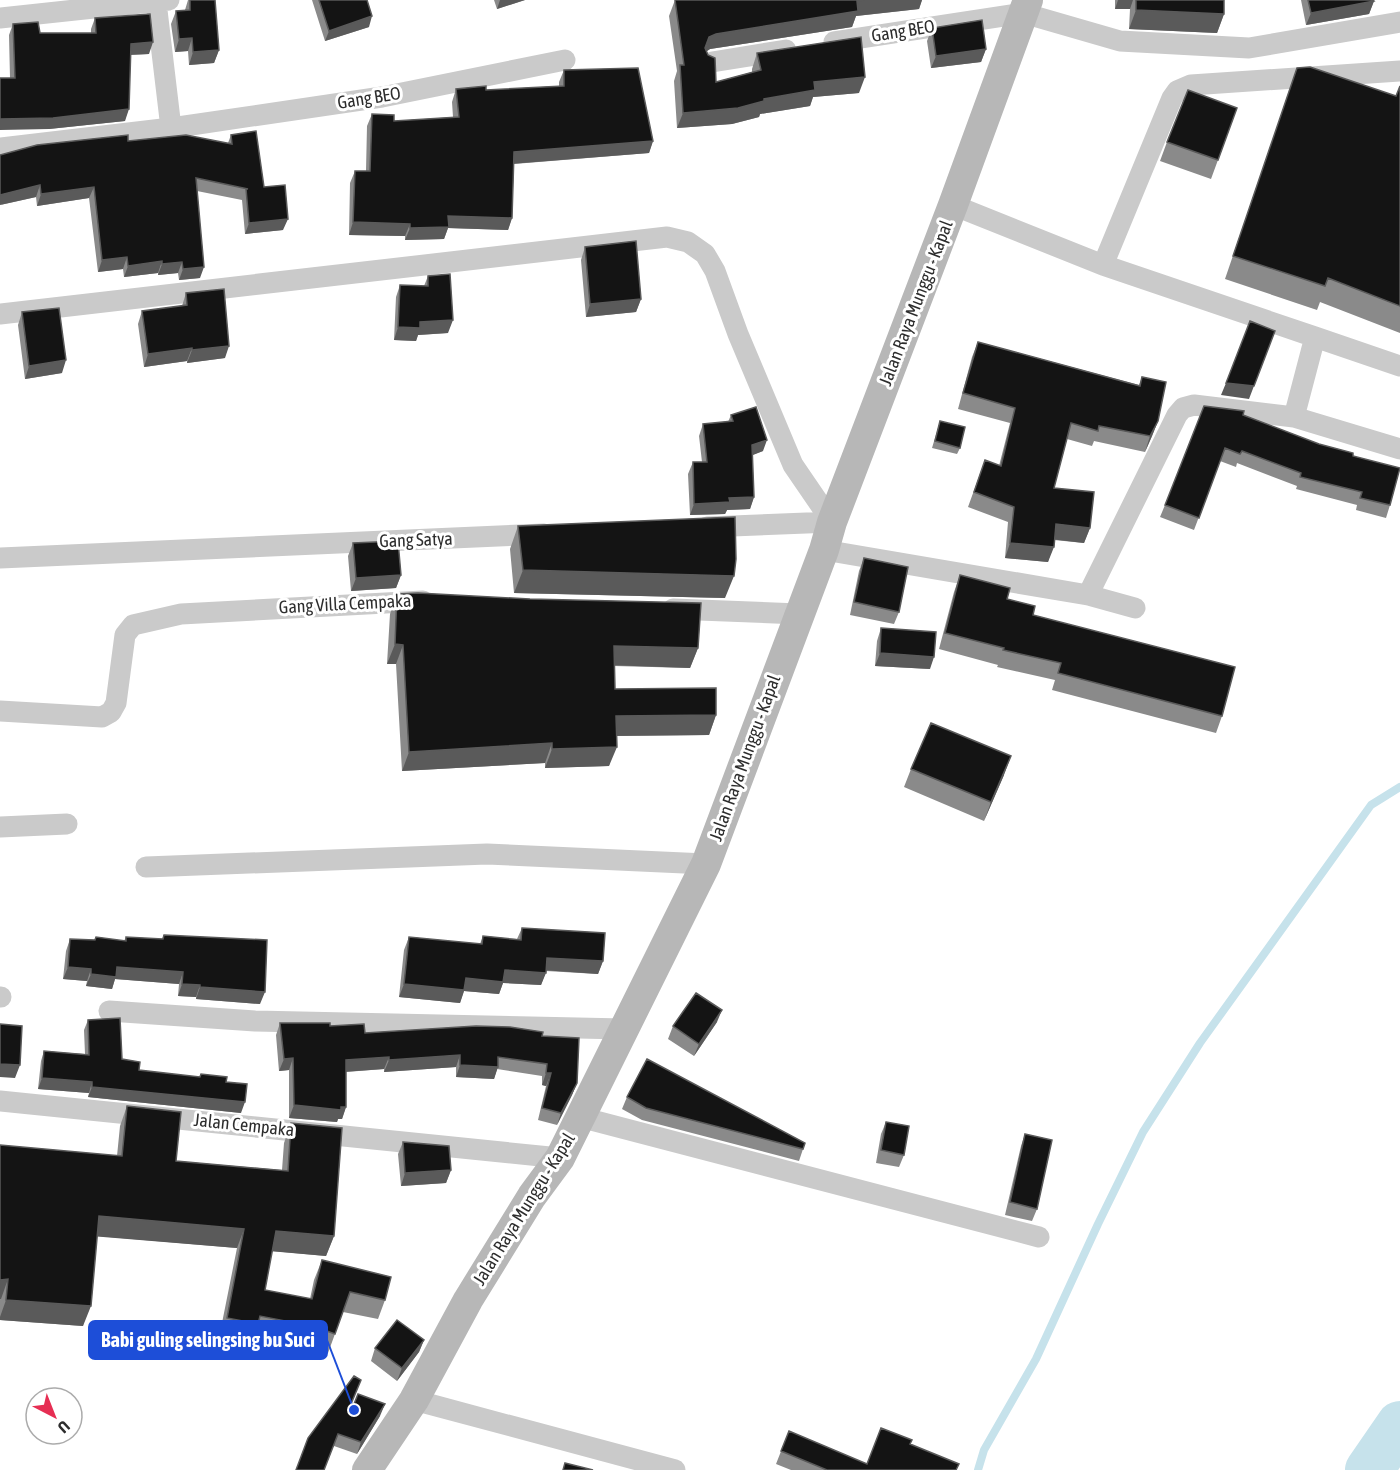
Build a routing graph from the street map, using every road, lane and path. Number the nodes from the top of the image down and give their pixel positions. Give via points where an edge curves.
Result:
1 (163, 1) edge
2 (1026, 7) edge
3 (0, 18) edge
4 (1400, 22) edge
5 (565, 60) dead end
6 (712, 62) edge
7 (1400, 71) edge
8 (171, 128) junction
9 (0, 148) edge
10 (953, 205) junction
11 (1103, 265) junction
12 (0, 314) edge
13 (1316, 337) junction
14 (1400, 366) edge
15 (1294, 417) junction
16 (1400, 449) edge
17 (832, 522) junction
18 (690, 528) edge
19 (559, 534) edge
20 (824, 550) junction
21 (0, 558) edge
22 (1088, 595) junction
23 (444, 602) edge
24 (653, 608) edge
25 (1136, 608) dead end
26 (799, 614) junction
27 (0, 711) edge
28 (67, 824) dead end
29 (0, 826) edge
30 (706, 864) junction
31 (146, 867) dead end
32 (109, 1011) dead end
33 (624, 1029) junction
34 (0, 1101) edge
35 (580, 1117) junction
36 (560, 1158) junction
37 (1040, 1237) dead end
38 (414, 1400) junction
39 (367, 1470) edge
40 (675, 1470) edge

1 - 3 street
1 - 8 street
2 - 4 street via 1120,41 1249,48
2 - 6 street, Gang BEO
2 - 10 street, Jalan Raya Munggu - Kapal
5 - 8 street, Gang BEO via 382,97
7 - 11 street via 1191,85 1177,91
8 - 9 street, Gang BEO
10 - 11 street
10 - 17 street, Jalan Raya Munggu - Kapal
11 - 13 street
12 - 17 street via 667,237 688,242 705,254 715,270 793,465
13 - 14 street
13 - 15 street
15 - 16 street
15 - 22 street via 1194,405 1183,408
17 - 18 street
17 - 20 street, Jalan Raya Munggu - Kapal
19 - 21 street, Gang Satya
20 - 22 street
20 - 26 street, Jalan Raya Munggu - Kapal
22 - 25 street
23 - 27 street, Gang Villa Cempaka via 411,600 181,614 143,623 124,635 116,703 111,712 102,717
24 - 26 street
26 - 30 street, Jalan Raya Munggu - Kapal
28 - 29 street
30 - 31 street via 487,854
30 - 33 street, Jalan Raya Munggu - Kapal
32 - 33 street via 255,1020
33 - 35 street, Jalan Raya Munggu - Kapal
34 - 36 street, Jalan Cempaka
35 - 36 street, Jalan Raya Munggu - Kapal
35 - 37 street
36 - 38 street, Jalan Raya Munggu - Kapal via 468,1300
38 - 39 street, Jalan Raya Munggu - Kapal
38 - 40 street

